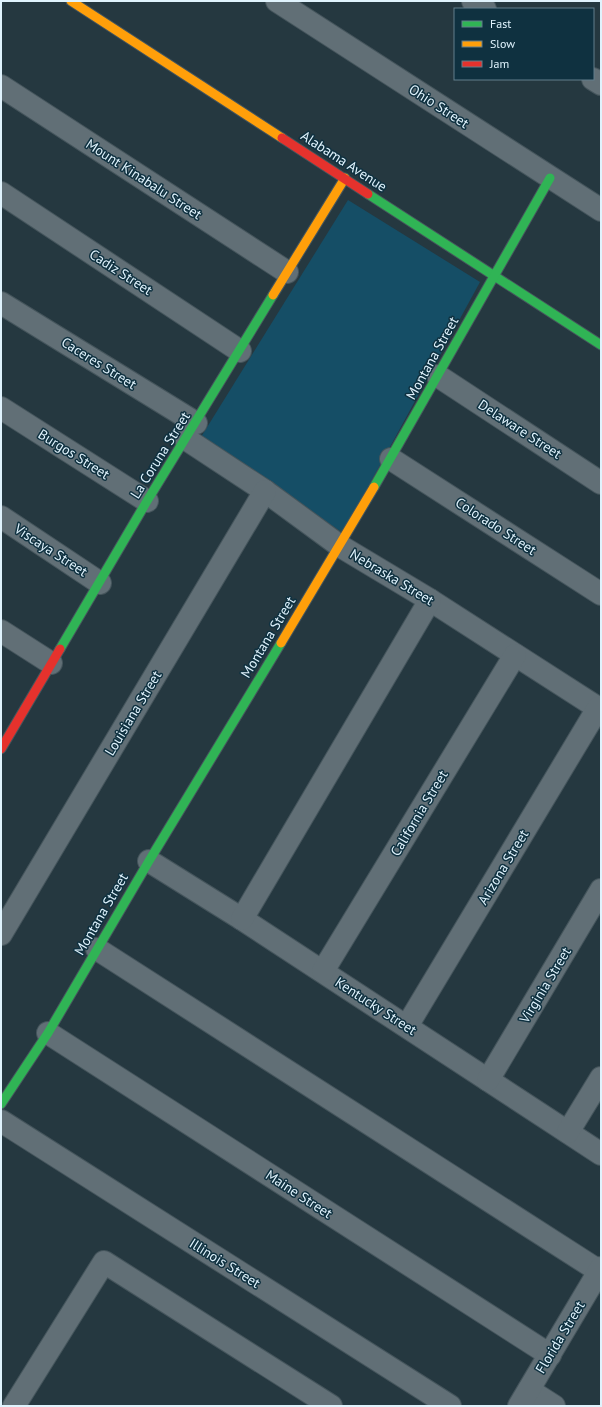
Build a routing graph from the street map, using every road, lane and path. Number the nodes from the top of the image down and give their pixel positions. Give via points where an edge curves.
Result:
1 (71, 1) edge
2 (277, 1) edge
3 (472, 1) edge
4 (483, 8) edge
5 (1, 86) edge
6 (345, 178) junction
7 (550, 178) junction
8 (1, 193) edge
9 (601, 210) edge
10 (287, 272) junction
11 (494, 276) junction
12 (1, 303) edge
13 (601, 345) edge
14 (240, 351) junction
15 (438, 376) junction
16 (1, 408) edge
17 (191, 431) junction
18 (391, 459) junction
19 (601, 482) edge
20 (265, 491) junction
21 (148, 501) junction
22 (1, 517) edge
23 (340, 546) junction
24 (100, 583) junction
25 (601, 594) edge
26 (430, 600) junction
27 (1, 631) edge
28 (515, 655) junction
29 (51, 663) junction
30 (600, 709) edge
31 (1, 749) edge
32 (149, 861) junction
33 (601, 890) edge
34 (242, 919) junction
35 (1, 934) edge
36 (97, 949) junction
37 (323, 972) junction
38 (407, 1026) junction
39 (48, 1033) junction
40 (601, 1078) edge
41 (488, 1080) junction
42 (1, 1104) edge
43 (1, 1121) edge
44 (568, 1132) junction
45 (601, 1154) edge
46 (600, 1270) edge
47 (550, 1355) junction
48 (524, 1398) edge
49 (14, 1406) edge
50 (331, 1406) edge
51 (450, 1406) edge
52 (554, 1406) edge

1 - 6 street, Alabama Avenue
2 - 7 street, Ohio Street
3 - 4 street
5 - 10 street, Mount Kinabalu Street
6 - 10 street, La Coruna Street
6 - 11 street, Alabama Avenue
7 - 9 street, Ohio Street
7 - 11 street, Montana Street
8 - 14 street, Cadiz Street
10 - 14 street, La Coruna Street
11 - 13 street, Alabama Avenue
11 - 15 street, Montana Street
12 - 17 street, Caceres Street
14 - 17 street, La Coruna Street
15 - 18 street, Montana Street
15 - 19 street, Delaware Street
16 - 21 street, Burgos Street
17 - 20 street, Nebraska Street
17 - 21 street, La Coruna Street
18 - 23 street, Montana Street
18 - 25 street, Colorado Street
20 - 23 street, Nebraska Street
20 - 35 street, Louisiana Street
21 - 24 street, La Coruna Street
22 - 24 street, Viscaya Street
23 - 26 street, Nebraska Street
23 - 32 street, Montana Street
24 - 29 street, La Coruna Street
26 - 28 street, Nebraska Street
26 - 34 street
27 - 29 street
28 - 30 street, Nebraska Street
28 - 37 street, California Street
29 - 31 street, La Coruna Street
30 - 38 street, Arizona Street
32 - 34 street, Kentucky Street
32 - 36 street, Montana Street
33 - 41 street, Virginia Street
34 - 37 street, Kentucky Street
36 - 39 street, Montana Street
36 - 46 street
37 - 38 street, Kentucky Street
38 - 41 street, Kentucky Street
39 - 42 street, Montana Street
39 - 47 street, Maine Street
40 - 44 street
41 - 44 street, Kentucky Street
43 - 51 street, Illinois Street
44 - 45 street, Kentucky Street
46 - 47 street, Florida Street
47 - 48 street, Florida Street
48 - 52 street
49 - 50 street via 104,1262

